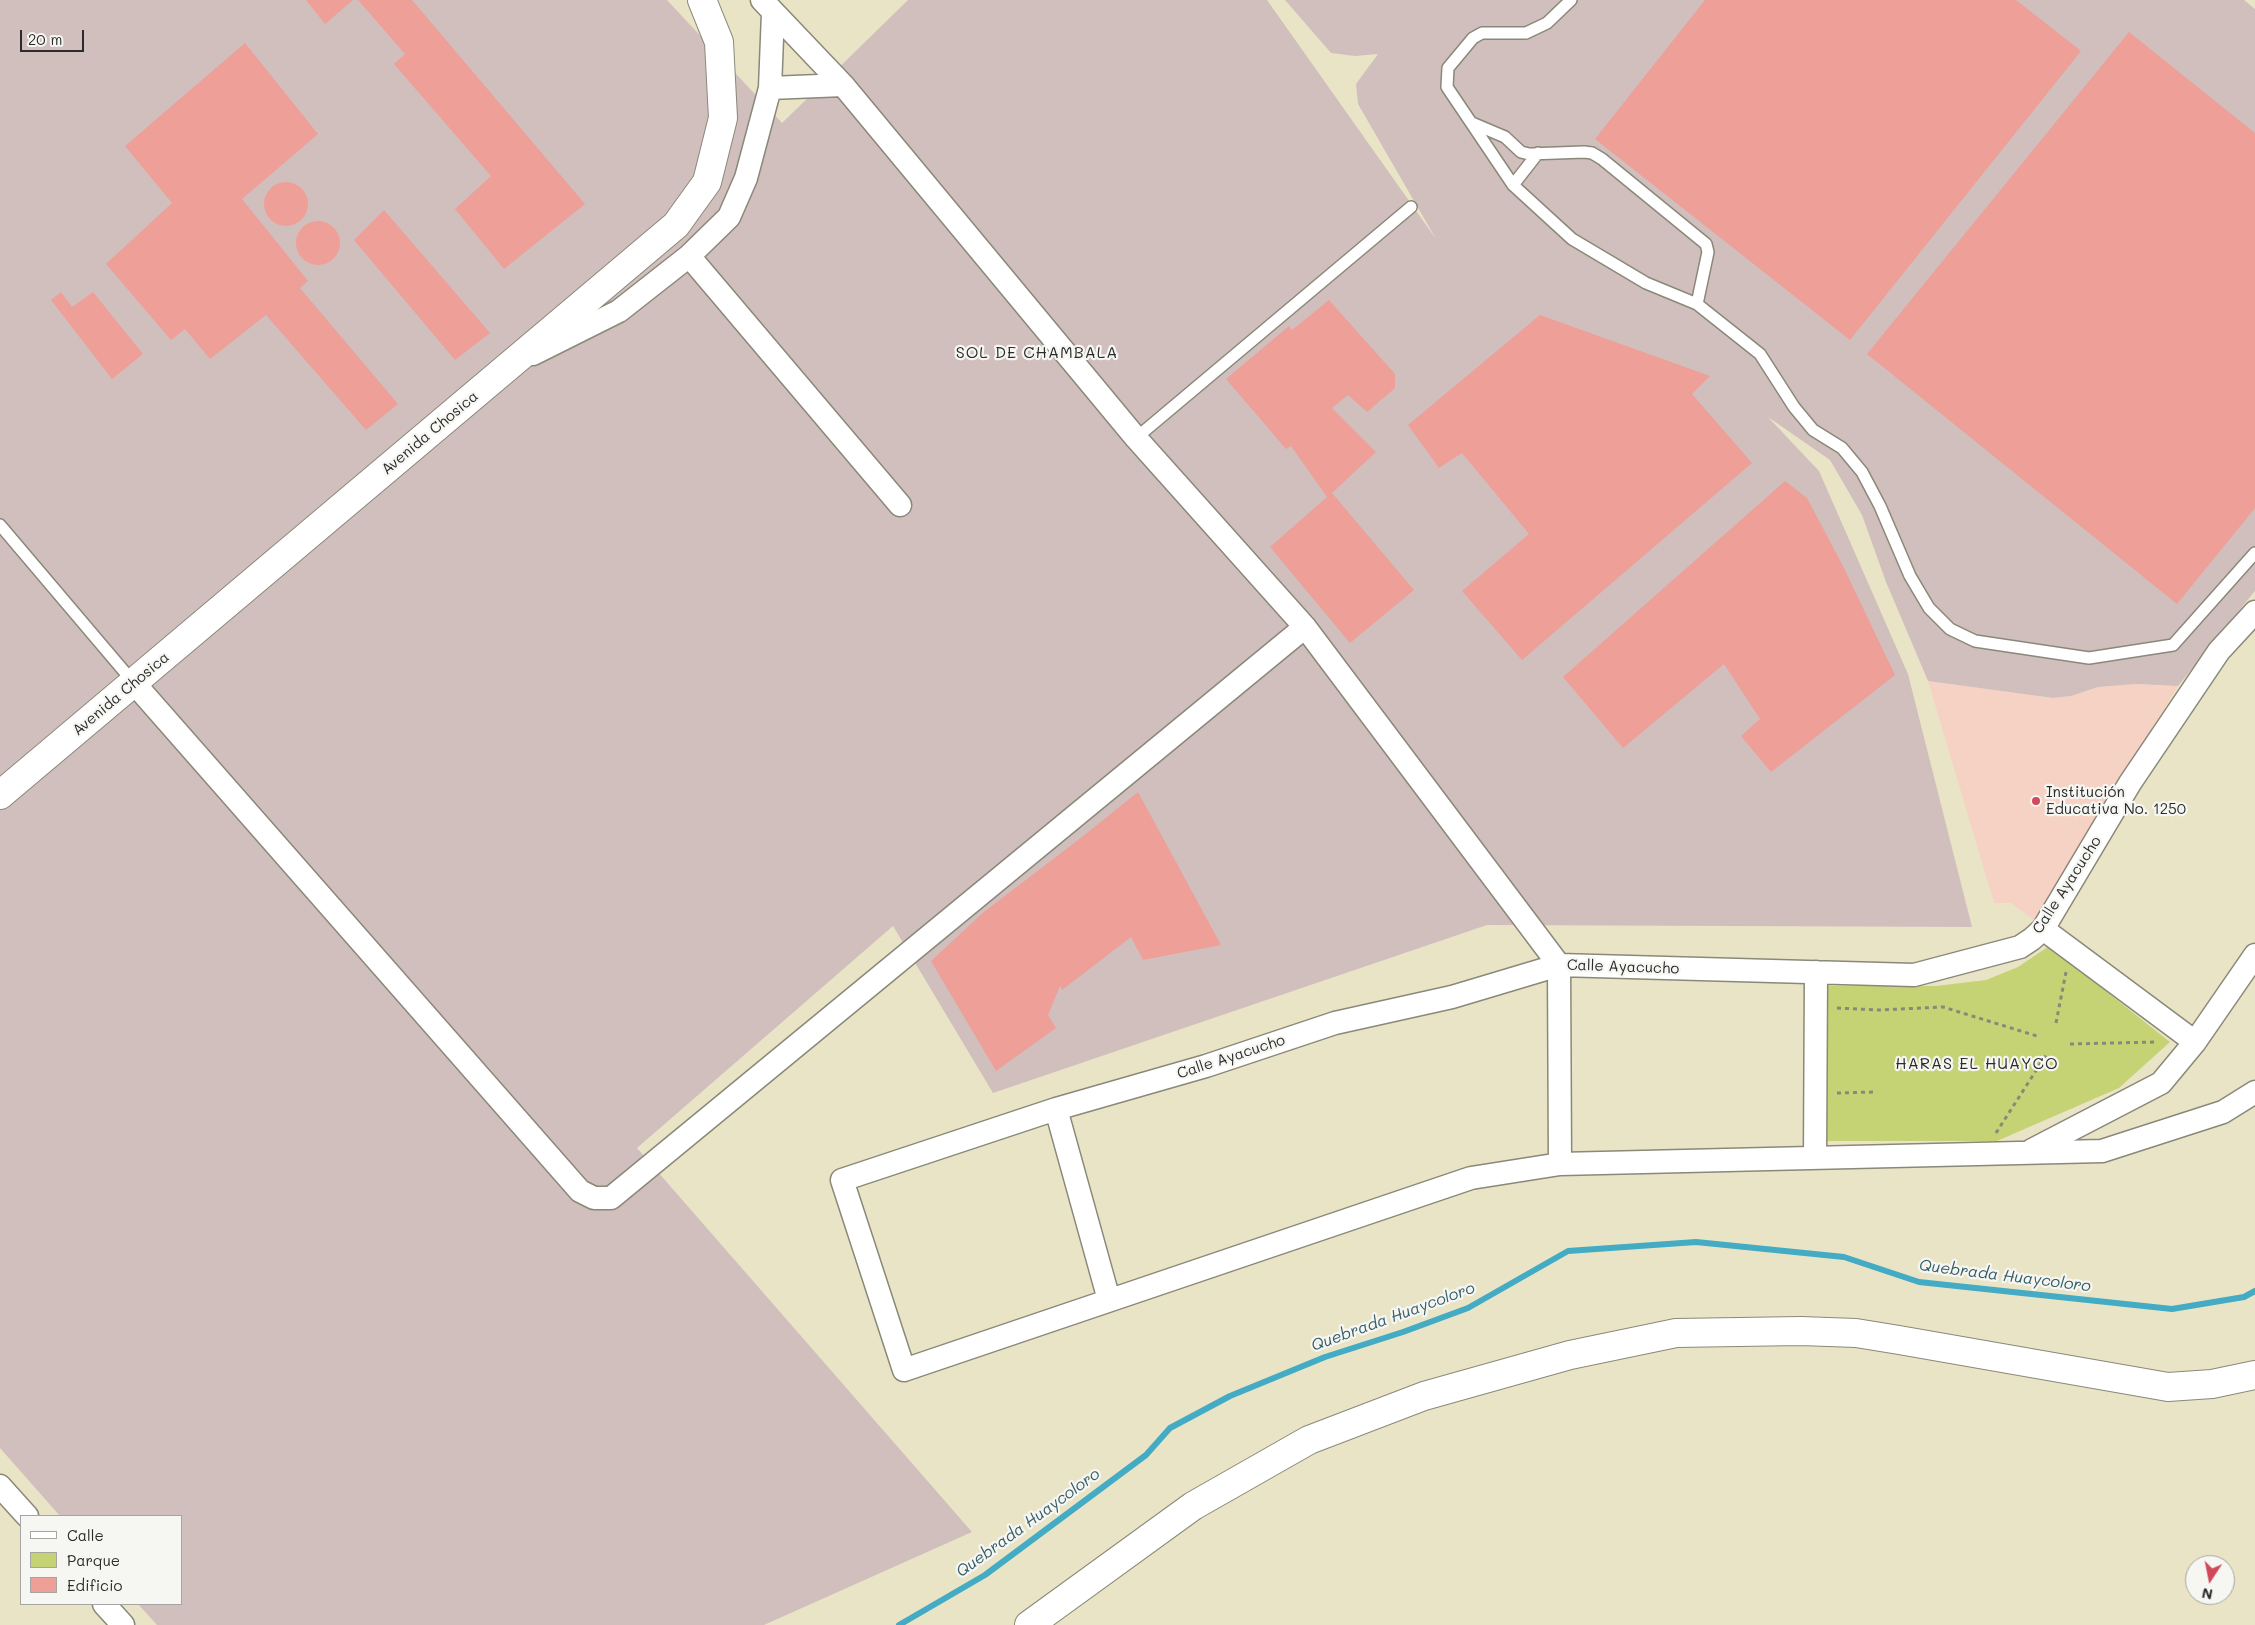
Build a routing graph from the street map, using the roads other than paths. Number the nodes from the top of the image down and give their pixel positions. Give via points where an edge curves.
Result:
1 (702, 0) edge
2 (1571, 0) edge
3 (768, 7) edge
4 (844, 85) junction
5 (770, 88) junction
6 (1472, 123) junction
7 (1538, 153) junction
8 (1514, 185) junction
9 (1411, 207) dead end
10 (689, 256) junction
11 (1697, 304) junction
12 (508, 367) junction
13 (1136, 438) junction
14 (900, 505) dead end
15 (0, 525) edge
16 (2255, 553) edge
17 (2255, 612) edge
18 (1305, 626) junction
19 (134, 683) junction
20 (0, 795) edge
21 (2043, 929) junction
22 (2255, 955) edge
23 (1559, 965) junction
24 (1816, 972) junction
25 (2195, 1042) junction
26 (2255, 1092) edge
27 (1056, 1109) junction
28 (2028, 1153) junction
29 (1815, 1158) junction
30 (1560, 1164) junction
31 (1109, 1300) junction
32 (2255, 1375) edge
33 (0, 1486) edge
34 (26, 1515) edge
35 (105, 1605) edge
36 (123, 1625) edge
37 (1029, 1625) edge

1 - 12 main road, Avenida Chosica via 719,42 723,118 707,182 676,225
2 - 6 lane via 1547,24 1526,33 1482,33 1473,38 1448,68 1447,87
3 - 4 street
3 - 5 street
4 - 5 street
4 - 13 street
5 - 10 street via 746,178 729,218
6 - 7 lane via 1505,137 1521,152
6 - 8 lane
7 - 8 lane
7 - 11 lane via 1592,153 1706,244 1708,252
8 - 11 lane via 1572,239 1646,283
9 - 13 lane
10 - 12 street via 619,311
10 - 14 street
11 - 16 lane via 1760,354 1813,430 1842,448 1862,472 1910,576 1929,608 1950,629 1975,641 2088,658 2173,645
12 - 19 main road, Avenida Chosica
13 - 18 street
15 - 19 lane
17 - 21 street, Calle Ayacucho via 2219,651 2142,766
18 - 19 street via 611,1198 594,1198 580,1191
18 - 23 street
19 - 20 main road, Avenida Chosica
21 - 24 street, Calle Ayacucho via 2020,947 1914,975
21 - 25 street
22 - 25 street
23 - 24 street, Calle Ayacucho
23 - 27 street, Calle Ayacucho via 1452,997 1335,1023 1206,1066
23 - 30 street
24 - 29 street
25 - 28 street via 2161,1083
26 - 28 street via 2223,1112 2102,1151
27 - 31 street
27 - 31 street, Calle Ayacucho via 842,1180 904,1370
28 - 29 street
29 - 30 street
30 - 31 street via 1472,1178
32 - 37 main road via 2212,1384 2168,1388 1856,1333 1802,1330 1676,1333 1580,1353 1424,1396 1309,1440 1193,1506
33 - 34 street
35 - 36 street

